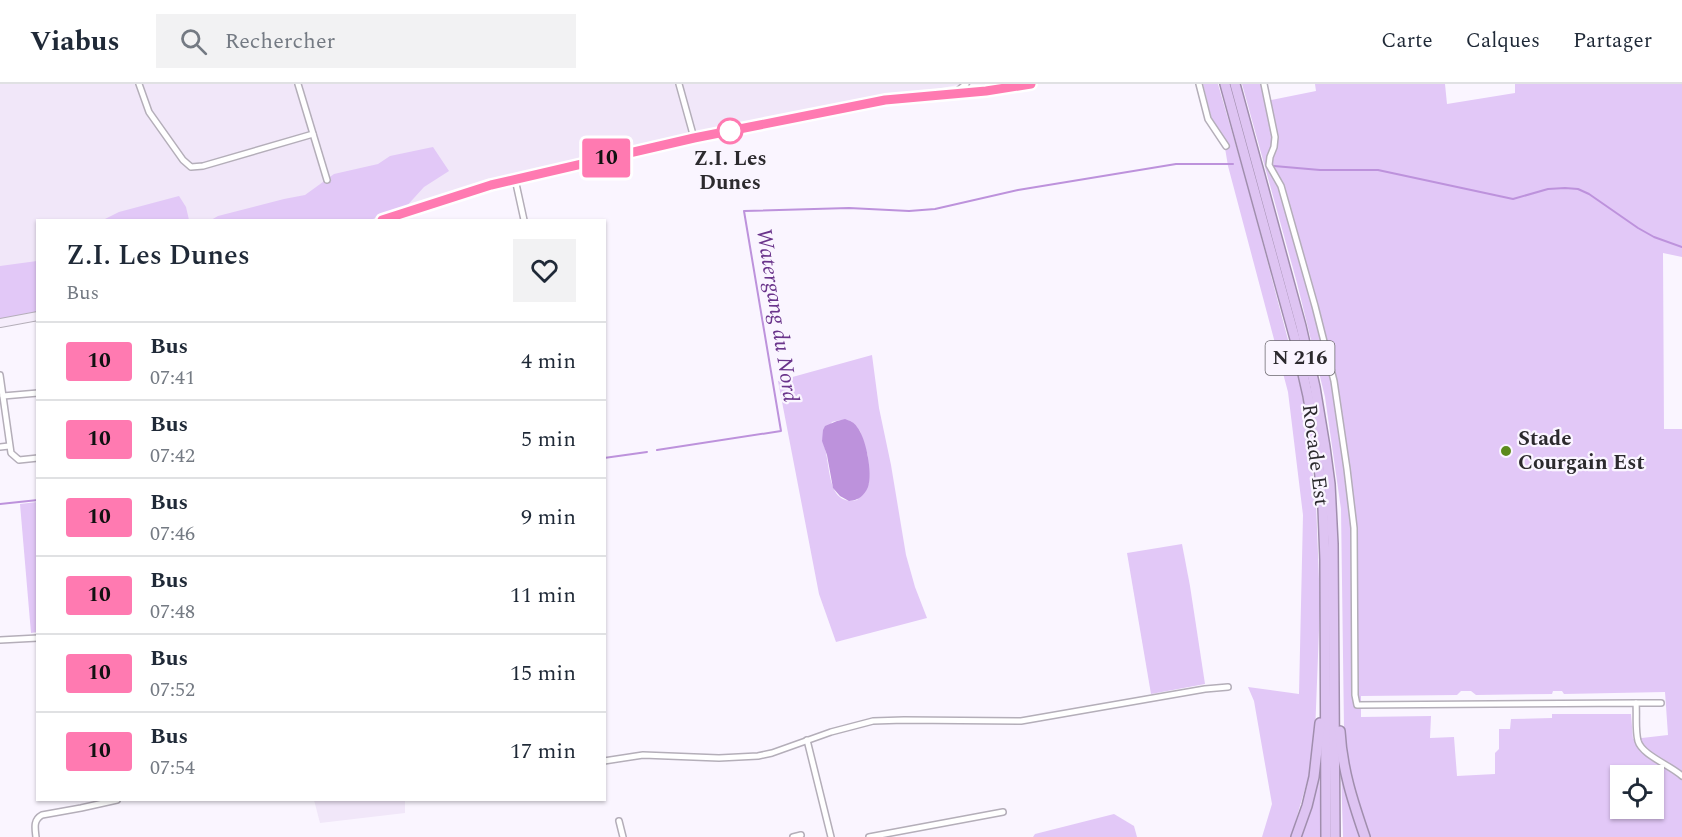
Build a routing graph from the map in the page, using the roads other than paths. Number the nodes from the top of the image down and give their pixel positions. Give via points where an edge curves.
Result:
1 (139, 84) edge
2 (298, 84) edge
3 (679, 84) edge
4 (966, 84) edge
5 (1031, 84) edge
6 (1199, 84) edge
7 (1226, 84) edge
8 (1235, 84) edge
9 (1264, 84) edge
10 (980, 85) edge
11 (993, 87) edge
12 (970, 93) junction
13 (952, 94) junction
14 (313, 134) junction
15 (694, 138) junction
16 (1226, 146) dead end
17 (515, 179) junction
18 (327, 180) dead end
19 (385, 219) edge
20 (525, 219) edge
21 (36, 316) edge
22 (0, 323) edge
23 (0, 375) edge
24 (36, 393) edge
25 (3, 396) junction
26 (9, 446) junction
27 (0, 447) edge
28 (36, 458) edge
29 (36, 638) edge
30 (0, 639) edge
31 (1325, 640) junction
32 (1228, 687) dead end
33 (1334, 703) junction
34 (1636, 703) junction
35 (1661, 703) dead end
36 (807, 740) junction
37 (606, 761) edge
38 (1682, 776) edge
39 (113, 801) edge
40 (1003, 812) dead end
41 (619, 821) dead end
42 (36, 837) edge
43 (623, 837) edge
44 (831, 837) edge
45 (869, 837) edge
46 (1296, 837) edge
47 (1326, 837) edge
48 (1335, 837) edge
49 (1365, 837) edge

1 - 14 street via 151,115 191,167
2 - 14 street
3 - 15 street
4 - 13 street
5 - 11 main road
6 - 16 street via 1208,119
7 - 31 highway, Rocade Est / N 216 via 1310,409 1323,515
8 - 33 highway, Rocade Est / N 216 via 1305,338 1322,423 1333,532
9 - 34 street via 1275,137 1269,165 1281,186 1334,381 1354,528 1357,705
10 - 11 street
10 - 12 street
11 - 12 main road
12 - 13 main road
13 - 15 main road via 880,101
14 - 18 street
15 - 17 main road
17 - 19 main road
17 - 20 street
21 - 22 main road
23 - 25 street
24 - 25 street
25 - 26 street
26 - 27 street
26 - 28 street via 17,460
29 - 30 street
31 - 46 highway via 1317,756
31 - 47 highway, Rocade Est / N 216
32 - 36 street via 1027,721 878,721
33 - 48 highway, Rocade Est / N 216
33 - 49 highway via 1348,785
34 - 35 street
34 - 38 street via 1640,745
36 - 37 street via 753,756 719,759 642,755
36 - 44 street
39 - 42 street via 42,815 35,822
40 - 45 street
41 - 43 street

